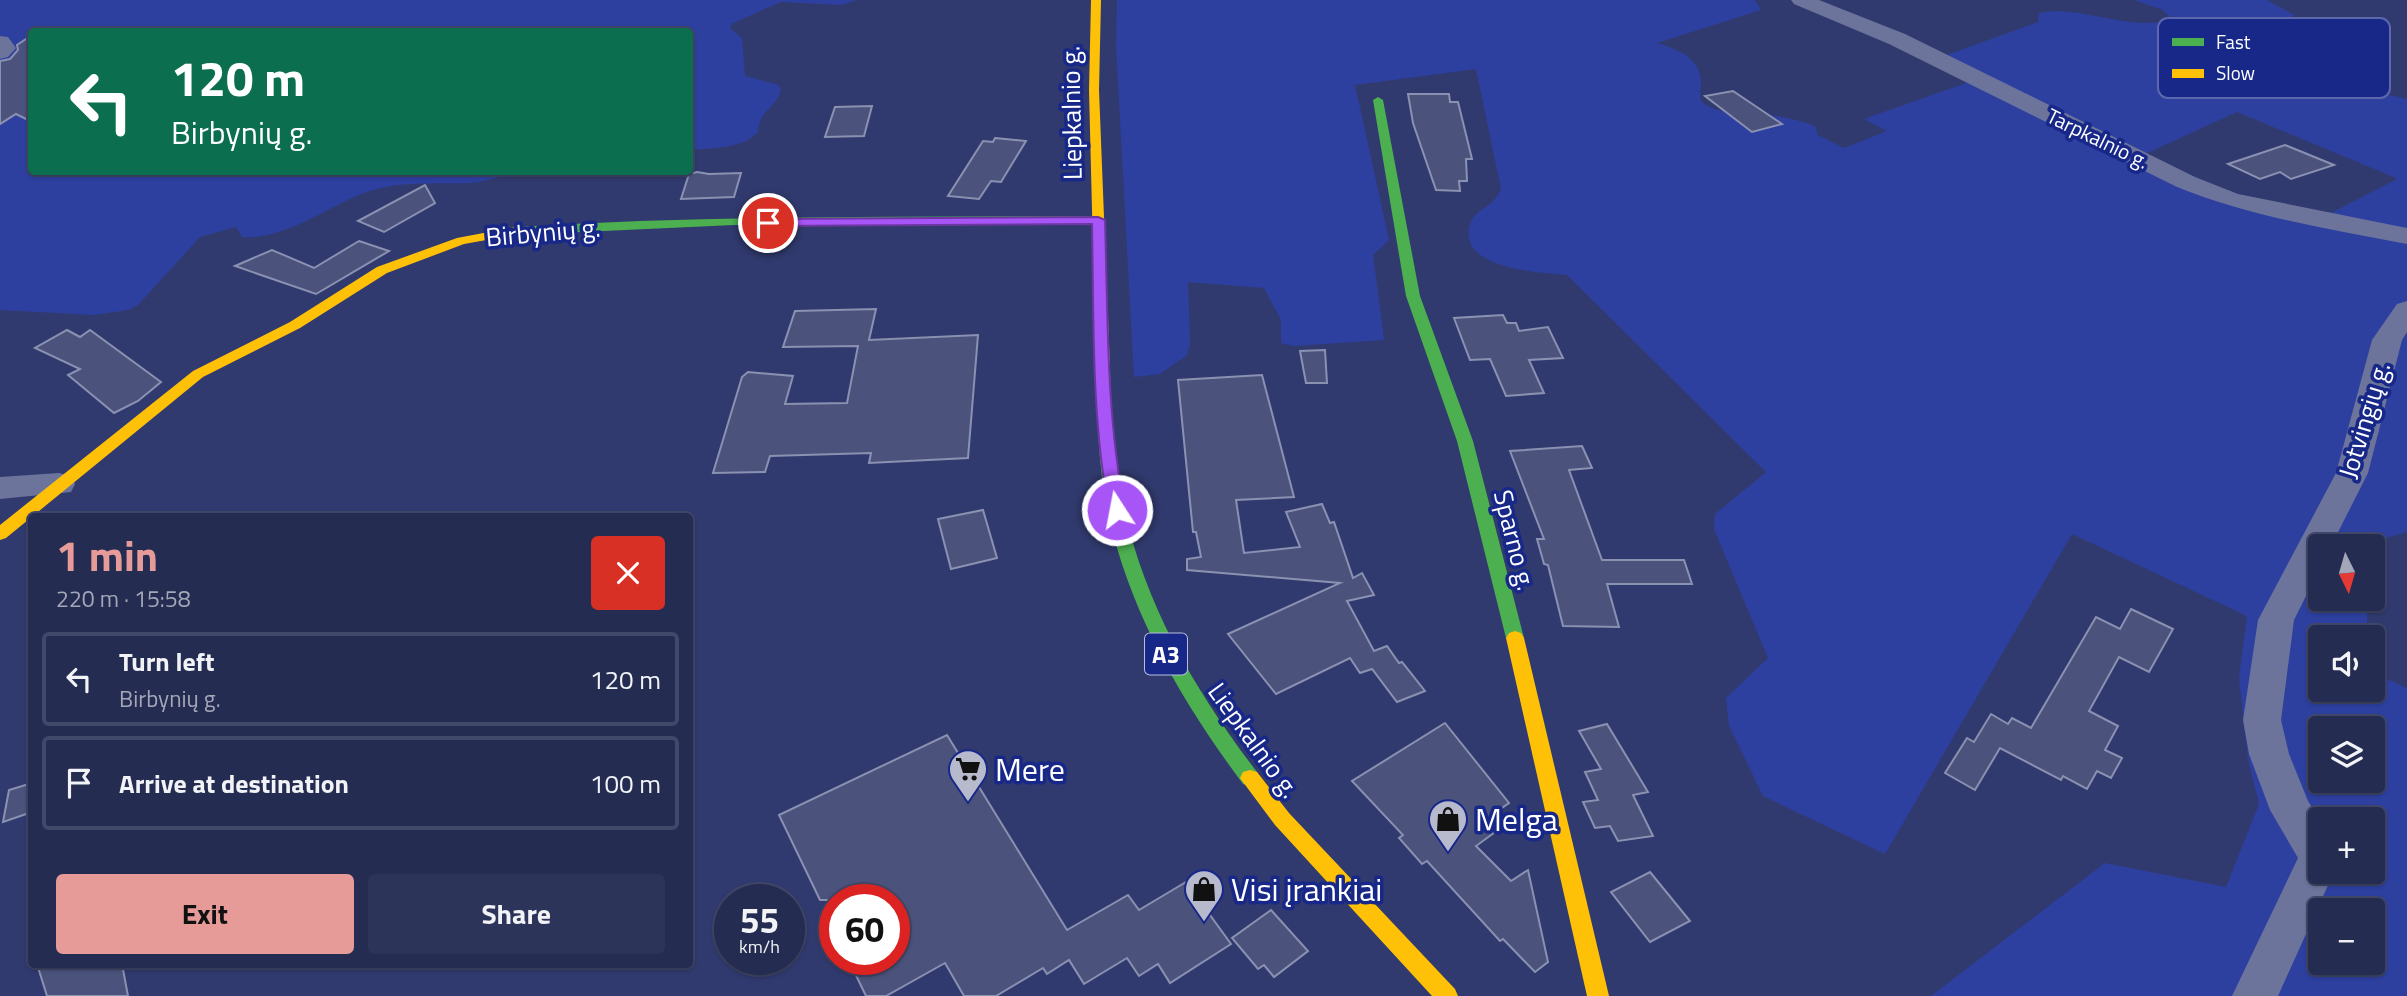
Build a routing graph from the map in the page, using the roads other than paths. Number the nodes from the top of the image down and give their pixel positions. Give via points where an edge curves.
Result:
1 (1096, 0) edge
2 (1801, 0) edge
3 (0, 42) edge
4 (0, 52) edge
5 (1378, 100) dead end
6 (1098, 220) junction
7 (2407, 236) edge
8 (2407, 310) edge
9 (59, 484) junction
10 (0, 488) edge
11 (0, 534) edge
12 (1447, 996) edge
13 (1598, 996) edge
14 (2255, 996) edge

1 - 6 street, Liepkalnio g. / A3
2 - 7 street, Tarpkalnio g. via 1897,39 2218,195
3 - 4 street via 5,48
5 - 13 street, Sparno g. via 1413,296 1465,441
6 - 9 street, Birbynių g. via 595,226 479,236 382,270 295,325 198,374
6 - 12 street, Liepkalnio g. / A3 via 1109,472 1137,586 1161,645 1224,746 1276,813
8 - 14 street, Jotvingių g. via 2387,340 2352,473 2276,620 2262,720 2269,754 2291,810 2320,856
9 - 10 street
9 - 11 street, Birbynių g.

